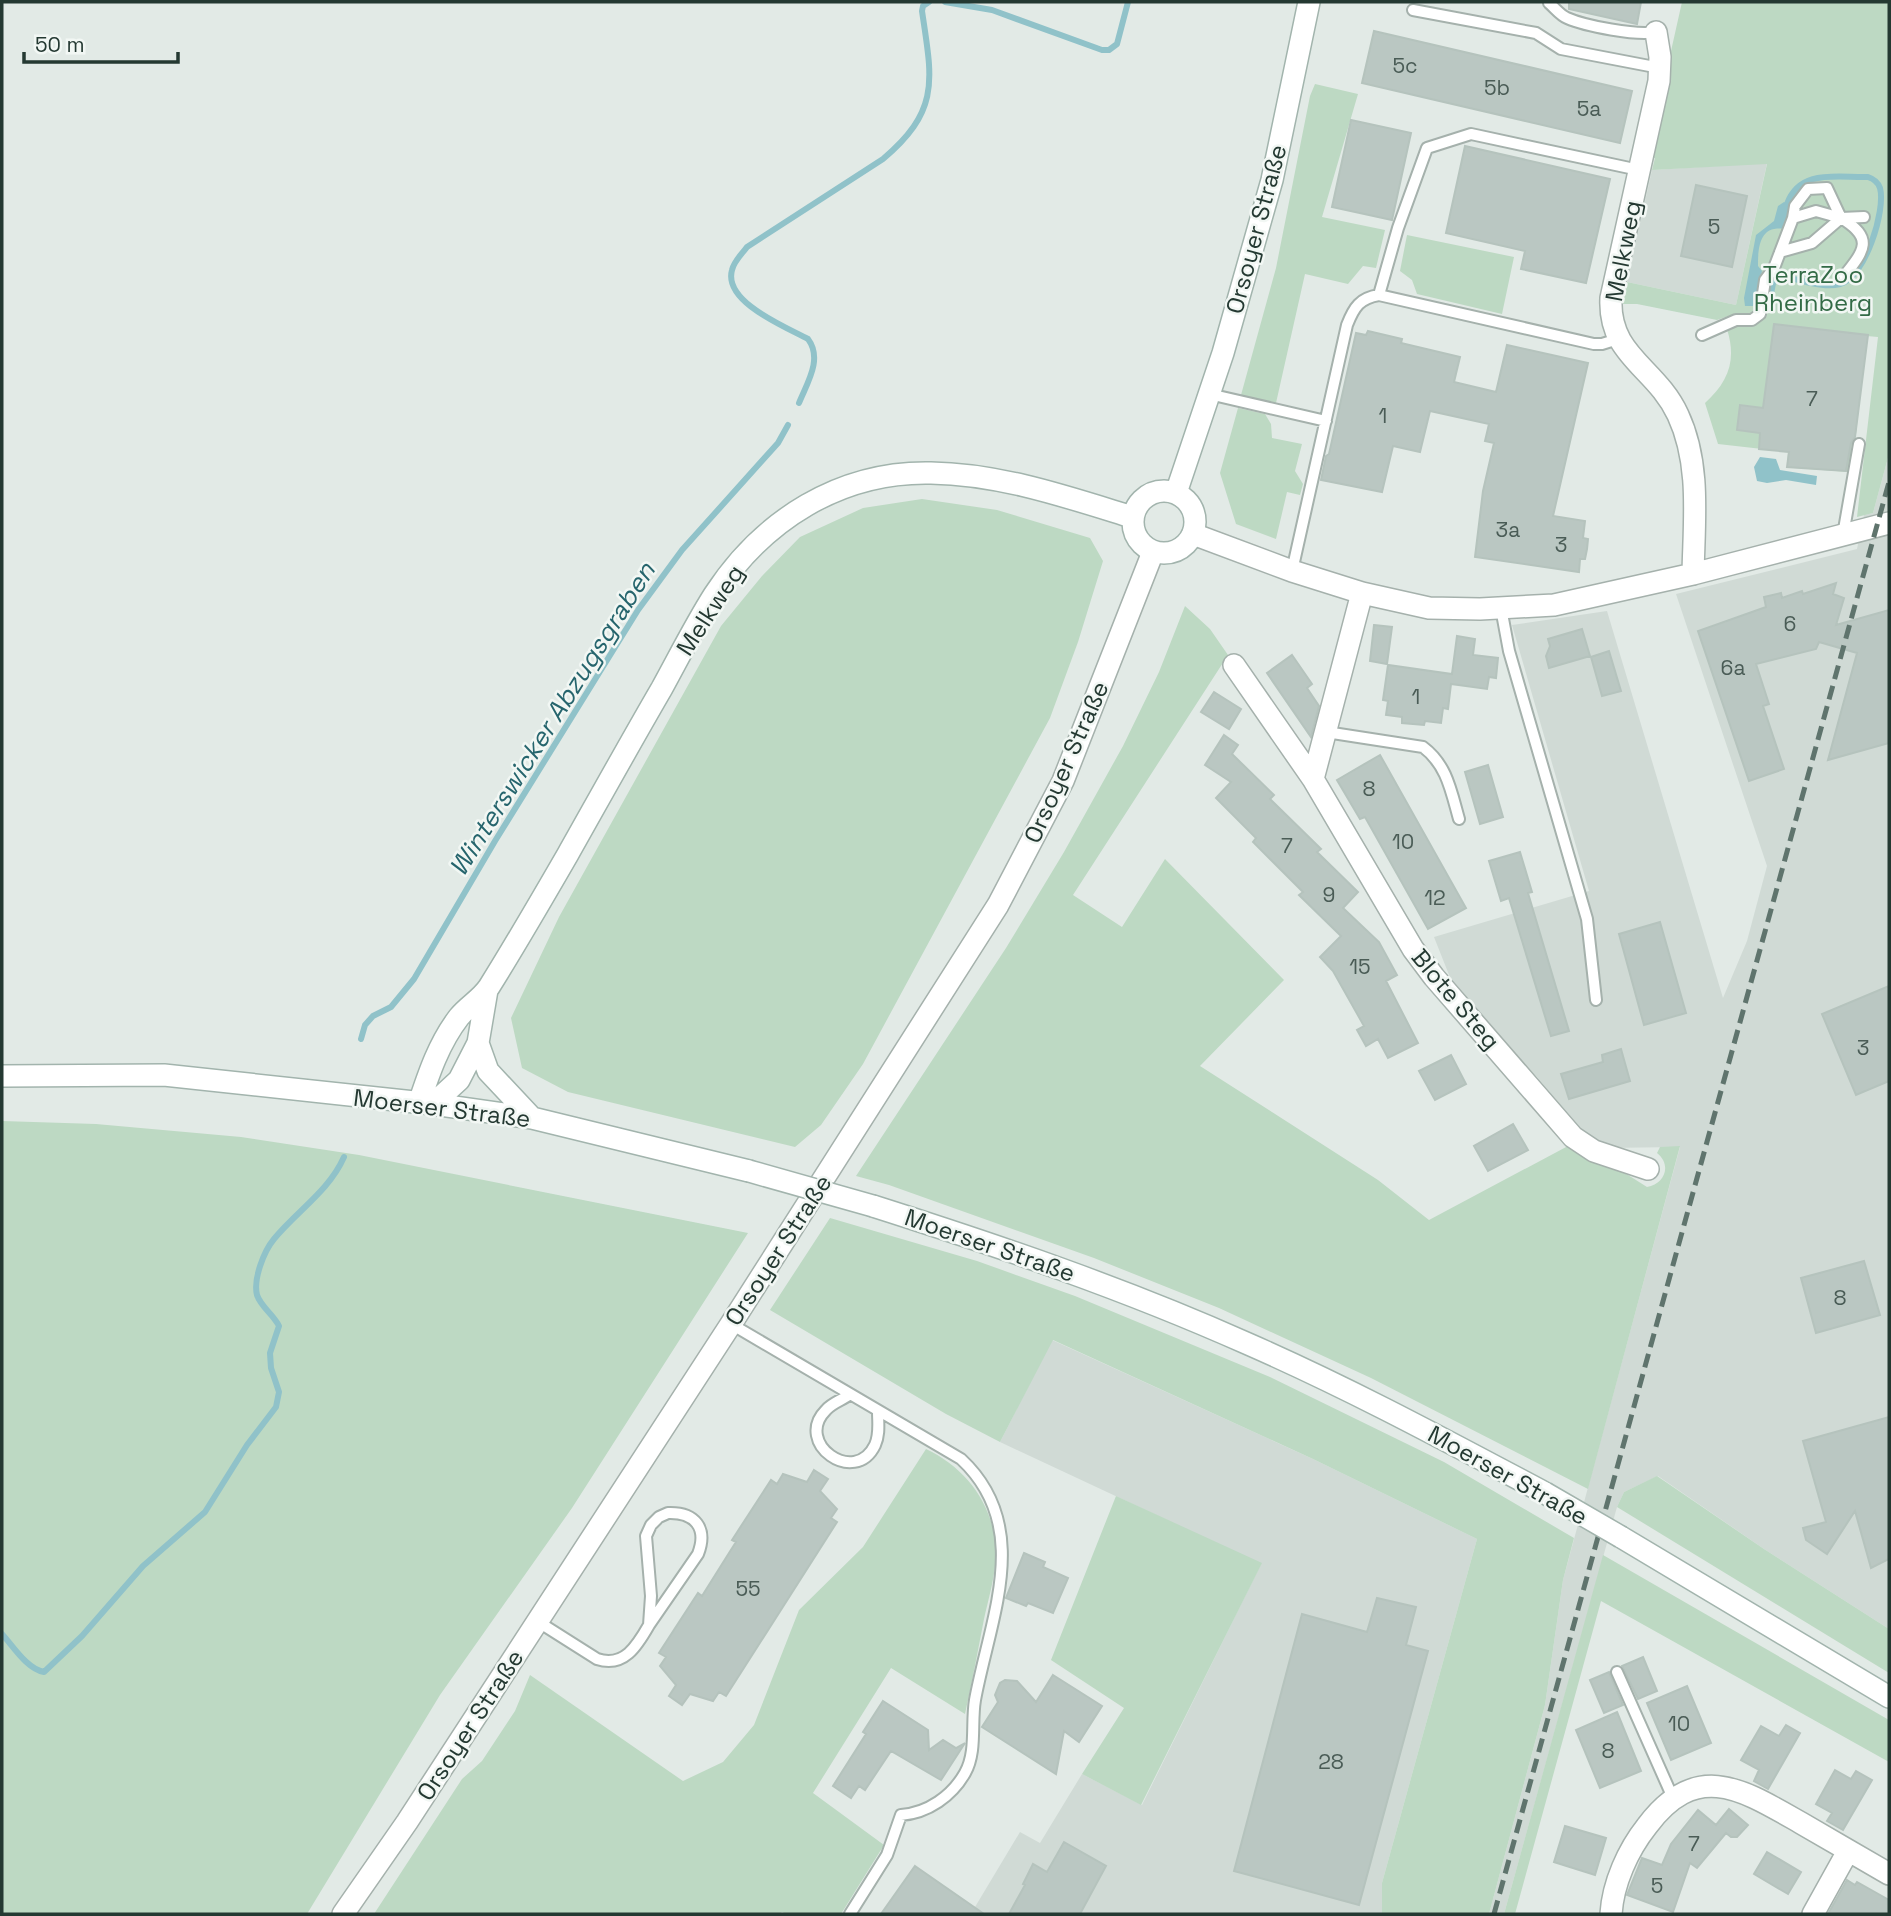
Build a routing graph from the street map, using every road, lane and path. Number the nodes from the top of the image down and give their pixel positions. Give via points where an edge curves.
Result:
1 (1309, 2) edge
2 (1549, 3) edge
3 (1413, 10) dead end
4 (1656, 32) joint
5 (1660, 68) junction
6 (1639, 170) junction
7 (1793, 218) junction
8 (1841, 218) junction
9 (1864, 218) dead end
10 (1780, 252) junction
11 (1844, 276) dead end
12 (1379, 295) junction
13 (1702, 335) dead end
14 (1618, 339) junction
15 (1209, 394) junction
16 (1326, 421) junction
17 (1859, 444) dead end
18 (1176, 493) junction
19 (1132, 517) junction
20 (1889, 523) edge
21 (1193, 534) junction
22 (1843, 535) junction
23 (1153, 552) junction
24 (1292, 571) junction
25 (1693, 574) junction
26 (1362, 593) junction
27 (1502, 608) junction
28 (1234, 665) dead end
29 (1326, 732) junction
30 (1313, 779) junction
31 (1459, 819) dead end
32 (486, 990) junction
33 (1596, 1000) dead end
34 (478, 1043) junction
35 (2, 1076) edge
36 (426, 1104) junction
37 (532, 1118) junction
38 (1648, 1169) dead end
39 (731, 1324) junction
40 (849, 1395) junction
41 (878, 1412) junction
42 (537, 1621) junction
43 (649, 1625) junction
44 (1617, 1672) dead end
45 (1889, 1698) edge
46 (1673, 1798) junction
47 (1848, 1850) junction
48 (1889, 1874) edge
49 (343, 1914) edge
50 (850, 1914) edge
51 (1611, 1914) edge
52 (1813, 1914) edge

1 - 15 street, Orsoyer Straße via 1272,180
2 - 4 lane via 1575,20 1635,33
3 - 5 lane via 1536,33 1561,49
4 - 5 street, Melkweg
5 - 6 street, Melkweg
6 - 12 lane via 1471,134 1427,148
6 - 14 street, Melkweg via 1611,298 1610,315
7 - 8 lane via 1816,211
7 - 8 lane via 1795,206 1808,190 1827,188
7 - 10 lane
8 - 9 lane
8 - 10 lane via 1812,243
8 - 11 lane via 1863,238 1861,255
10 - 13 lane via 1765,280 1760,314
12 - 14 lane via 1594,344
12 - 16 lane via 1359,303 1352,312
14 - 25 street, Melkweg via 1661,387 1686,436 1695,488
15 - 16 lane
15 - 18 street, Orsoyer Straße
16 - 24 lane
17 - 22 lane
18 - 19 street via 1148,495
18 - 21 street via 1192,508
19 - 23 street via 1137,538
19 - 32 street, Melkweg via 1029,487 931,473 882,476 836,489 797,510 751,548 715,595
20 - 22 street
21 - 23 street via 1181,549
21 - 24 street
22 - 25 street
23 - 39 street, Orsoyer Straße via 1063,781 998,905
24 - 26 street
25 - 27 street via 1554,605
26 - 27 street via 1429,608
26 - 29 street
27 - 33 lane via 1509,651 1587,919
28 - 30 street, Blote Steg
29 - 30 street
29 - 31 lane via 1423,747 1442,765
30 - 38 street, Blote Steg via 1434,977 1573,1138 1594,1151
32 - 34 street, Melkweg
32 - 36 street, Melkweg via 460,1016 440,1048 429,1073
34 - 36 street, Melkweg via 459,1080
34 - 37 street via 488,1071
35 - 36 street, Moerser Straße via 164,1075
36 - 37 street, Moerser Straße
37 - 45 street, Moerser Straße, bridge via 873,1206 1045,1263 1247,1343 1545,1493
39 - 40 lane
39 - 42 street, Orsoyer Straße
40 - 41 lane
40 - 41 lane via 826,1410 818,1427 821,1447 836,1460 855,1461 871,1451 878,1434
41 - 50 lane via 947,1450 974,1472 999,1523 1002,1569 975,1701 969,1765 935,1805 901,1815 887,1855
42 - 43 lane via 604,1662 633,1651
42 - 49 street, Orsoyer Straße
43 - 43 lane via 702,1544 698,1523 678,1513 659,1517 646,1536
44 - 46 lane
46 - 47 street via 1718,1786 1747,1793
46 - 51 street via 1642,1833 1621,1872
47 - 48 street
47 - 52 street

